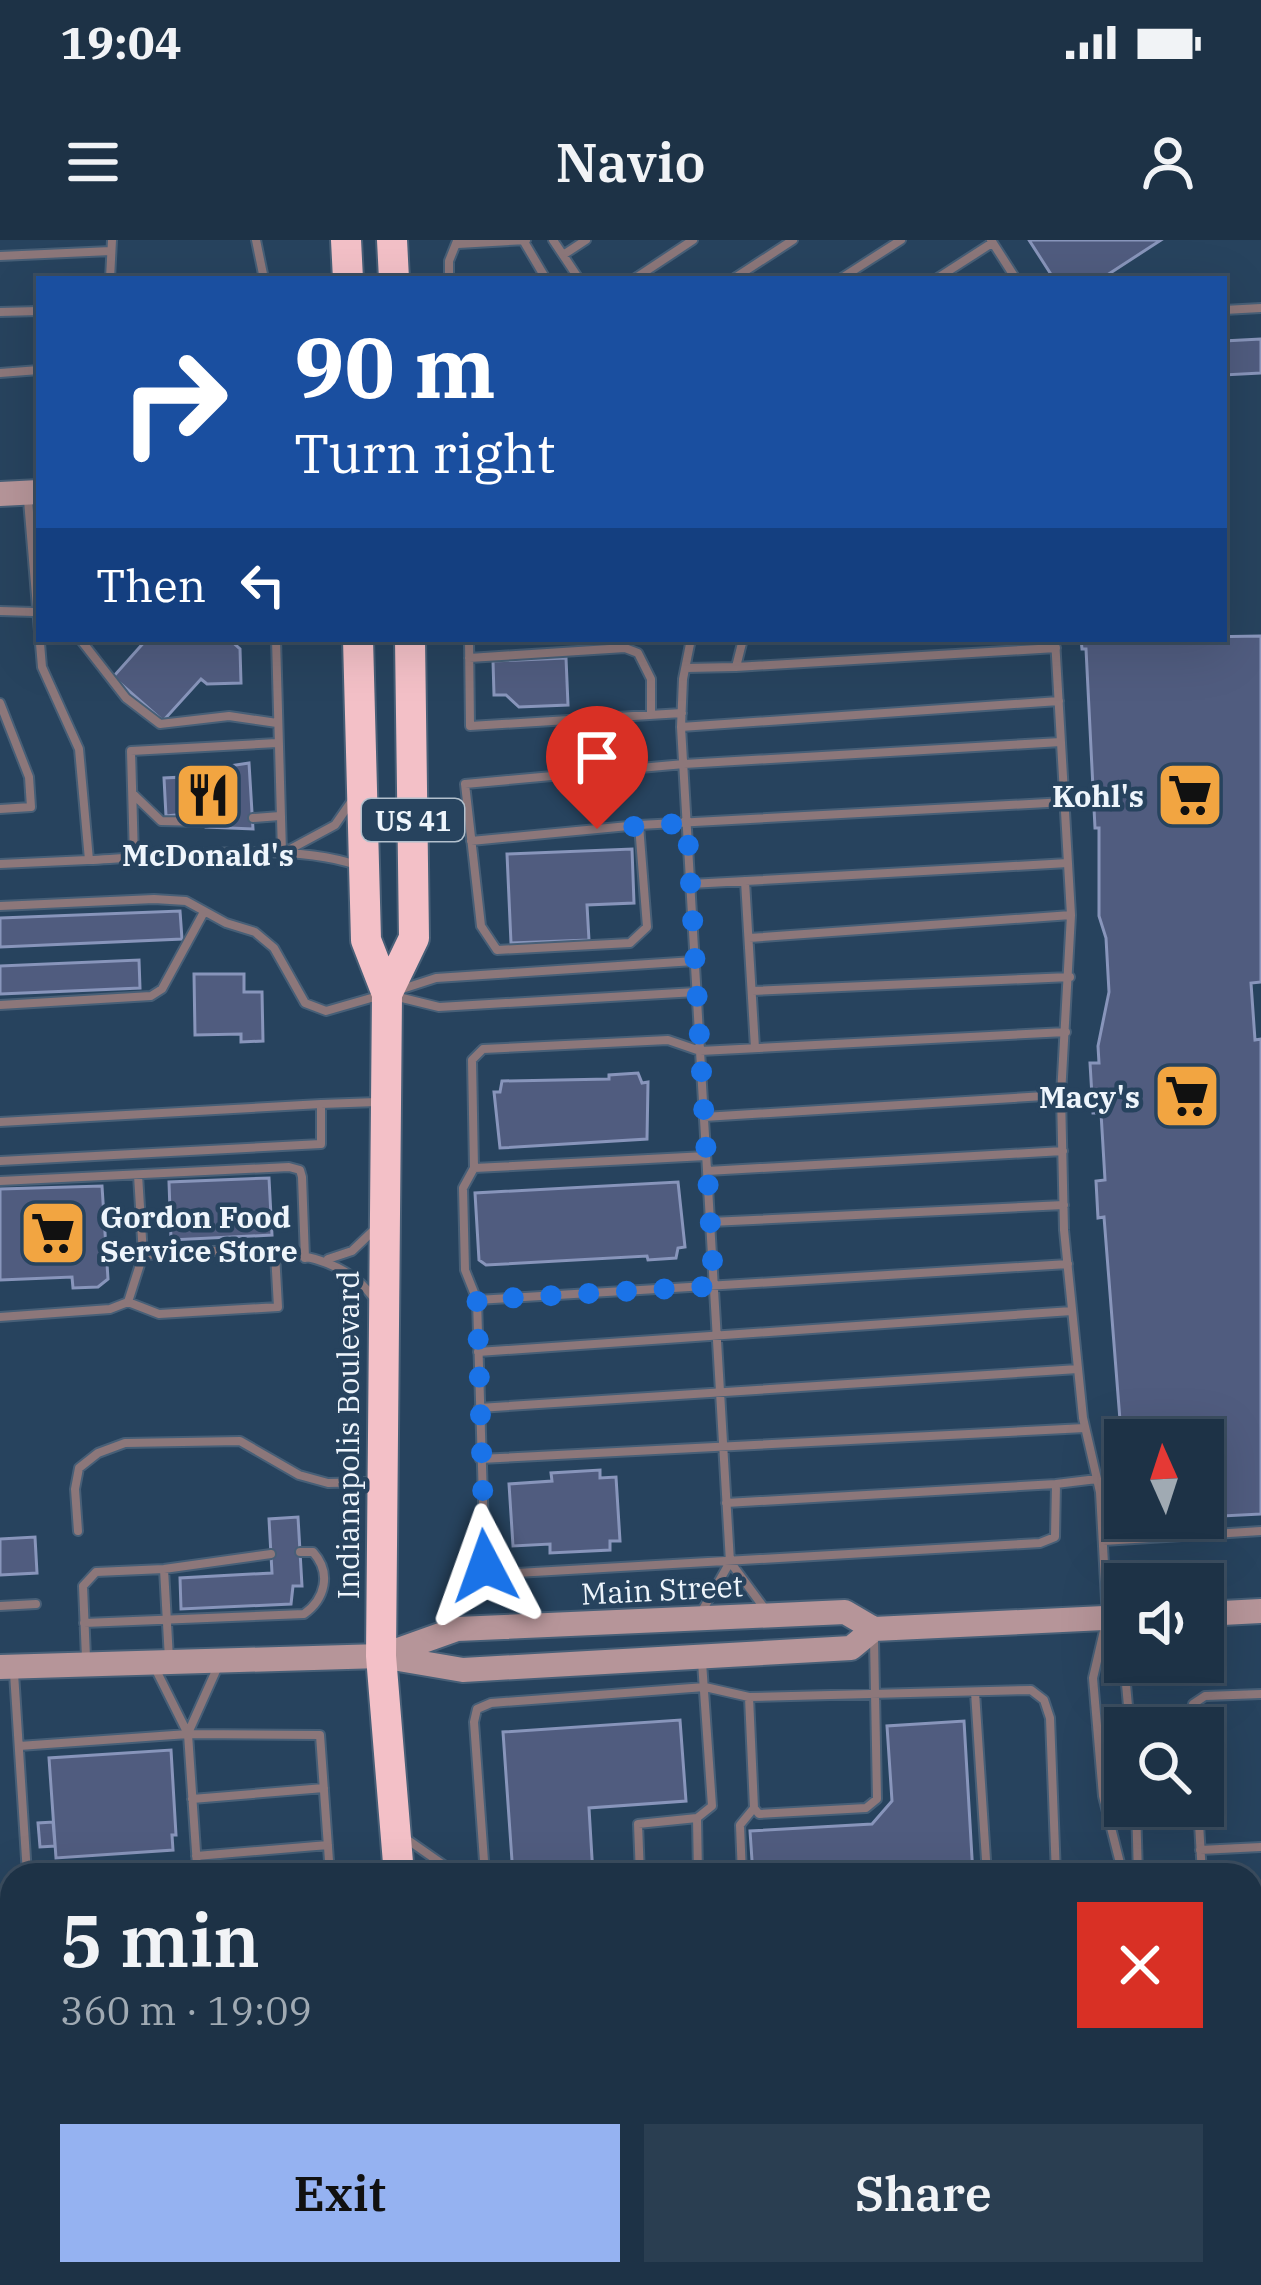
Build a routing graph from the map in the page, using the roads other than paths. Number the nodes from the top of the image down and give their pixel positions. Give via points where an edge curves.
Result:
1 (256, 240) edge
2 (346, 240) edge
3 (392, 240) edge
4 (524, 240) edge
5 (553, 240) edge
6 (586, 240) edge
7 (693, 240) edge
8 (793, 240) edge
9 (901, 240) edge
10 (992, 241) edge
11 (458, 242) edge
12 (112, 245) edge
13 (563, 255) junction
14 (0, 256) edge
15 (110, 276) edge
16 (263, 276) edge
17 (348, 276) edge
18 (394, 276) edge
19 (449, 276) edge
20 (544, 276) edge
21 (577, 276) edge
22 (639, 276) edge
23 (738, 276) edge
24 (845, 276) edge
25 (940, 276) edge
26 (1014, 276) edge
27 (1261, 308) edge
28 (1227, 310) edge
29 (36, 311) edge
30 (0, 313) edge
31 (36, 370) edge
32 (0, 373) edge
33 (33, 492) edge
34 (0, 494) edge
35 (36, 585) edge
36 (0, 611) edge
37 (36, 612) edge
38 (40, 642) edge
39 (82, 642) edge
40 (276, 642) edge
41 (358, 642) edge
42 (410, 642) edge
43 (469, 642) edge
44 (691, 642) edge
45 (742, 642) edge
46 (1056, 644) edge
47 (469, 658) junction
48 (736, 667) junction
49 (686, 668) junction
50 (1059, 700) junction
51 (0, 703) edge
52 (682, 713) junction
53 (651, 715) junction
54 (277, 723) junction
55 (681, 727) junction
56 (1061, 742) junction
57 (277, 743) junction
58 (684, 764) junction
59 (360, 790) junction
60 (133, 794) junction
61 (1065, 802) junction
62 (0, 809) edge
63 (280, 816) junction
64 (253, 818) dead end
65 (206, 822) dead end
66 (687, 823) junction
67 (639, 825) junction
68 (471, 841) junction
69 (282, 854) junction
70 (134, 858) junction
71 (88, 860) junction
72 (1068, 863) junction
73 (0, 864) edge
74 (362, 866) junction
75 (745, 881) junction
76 (690, 884) junction
77 (0, 905) edge
78 (204, 912) junction
79 (1071, 915) junction
80 (748, 938) junction
81 (694, 962) junction
82 (1070, 977) junction
83 (696, 992) junction
84 (752, 992) junction
85 (387, 994) junction
86 (0, 1006) edge
87 (1066, 1032) junction
88 (755, 1048) junction
89 (700, 1051) junction
90 (1061, 1095) junction
91 (385, 1102) junction
92 (321, 1104) junction
93 (704, 1117) junction
94 (0, 1122) edge
95 (1063, 1151) junction
96 (706, 1156) junction
97 (0, 1161) edge
98 (474, 1168) junction
99 (707, 1172) junction
100 (138, 1175) junction
101 (0, 1181) edge
102 (1064, 1205) junction
103 (384, 1218) junction
104 (710, 1222) junction
105 (275, 1253) junction
106 (143, 1255) junction
107 (305, 1258) junction
108 (327, 1260) junction
109 (1067, 1264) junction
110 (714, 1286) junction
111 (477, 1300) junction
112 (128, 1302) junction
113 (1072, 1311) junction
114 (384, 1312) junction
115 (0, 1316) edge
116 (716, 1337) junction
117 (478, 1352) junction
118 (1078, 1369) junction
119 (719, 1390) junction
120 (479, 1408) junction
121 (1085, 1428) junction
122 (723, 1446) junction
123 (480, 1459) junction
124 (1097, 1478) junction
125 (382, 1482) junction
126 (1056, 1484) junction
127 (726, 1503) junction
128 (78, 1531) dead end
129 (1261, 1531) edge
130 (1103, 1541) junction
131 (300, 1552) dead end
132 (271, 1554) dead end
133 (730, 1562) junction
134 (1107, 1563) edge
135 (164, 1569) junction
136 (36, 1604) dead end
137 (0, 1606) edge
138 (1261, 1611) edge
139 (1224, 1613) edge
140 (769, 1614) junction
141 (167, 1618) junction
142 (698, 1618) junction
143 (1104, 1619) edge
144 (84, 1622) junction
145 (874, 1629) junction
146 (1104, 1649) edge
147 (381, 1656) junction
148 (221, 1658) junction
149 (702, 1659) junction
150 (160, 1660) junction
151 (86, 1663) junction
152 (7, 1666) edge
153 (705, 1687) junction
154 (976, 1692) junction
155 (875, 1694) junction
156 (1261, 1694) edge
157 (749, 1697) junction
158 (1193, 1707) edge
159 (188, 1734) junction
160 (19, 1746) junction
161 (324, 1788) junction
162 (192, 1799) junction
163 (754, 1808) junction
164 (697, 1818) junction
165 (1137, 1827) edge
166 (1199, 1827) edge
167 (395, 1832) junction
168 (328, 1845) junction
169 (1261, 1847) edge
170 (1200, 1850) junction
171 (26, 1863) edge
172 (197, 1863) edge
173 (216, 1863) edge
174 (329, 1863) edge
175 (398, 1863) edge
176 (440, 1863) edge
177 (484, 1863) edge
178 (640, 1863) edge
179 (698, 1863) edge
180 (742, 1863) edge
181 (986, 1863) edge
182 (1056, 1863) edge
183 (1120, 1863) edge
184 (1138, 1863) edge
185 (1201, 1863) edge

1 - 16 lane
2 - 17 highway
3 - 18 highway
4 - 11 lane
4 - 20 lane
5 - 13 lane
6 - 13 lane
7 - 22 lane
8 - 23 lane
9 - 24 lane
10 - 25 lane
10 - 26 lane
11 - 19 lane
12 - 14 lane
12 - 15 lane
13 - 21 lane
27 - 28 lane
29 - 30 lane
31 - 32 lane
33 - 34 street
33 - 35 lane
36 - 37 lane
38 - 71 lane via 42,667 80,749
39 - 54 lane via 126,698 160,724 229,716
40 - 54 lane
41 - 59 highway, Indianapolis Boulevard / US 41
42 - 85 highway, Indianapolis Boulevard / US 41 via 414,938
43 - 47 lane
44 - 49 lane
45 - 48 lane
46 - 48 lane
46 - 50 lane
47 - 53 lane via 638,652 651,679
47 - 53 lane via 470,726
48 - 49 lane
49 - 52 lane
50 - 55 lane
50 - 56 lane
51 - 62 lane via 29,777 31,807
52 - 53 lane
52 - 55 lane
54 - 57 lane
55 - 58 lane
56 - 58 lane
56 - 61 lane
57 - 60 lane via 131,751
57 - 63 lane
58 - 66 lane
58 - 68 lane via 465,784
59 - 69 lane via 335,825
59 - 74 highway, Indianapolis Boulevard / US 41
60 - 65 lane via 161,821
60 - 70 lane
61 - 66 lane
61 - 72 lane
63 - 64 lane
63 - 69 lane
66 - 67 lane
66 - 76 lane
67 - 68 lane
67 - 68 lane via 647,927 630,943 497,950 481,926
69 - 70 lane
69 - 74 lane
70 - 71 lane
71 - 73 lane
72 - 75 lane
72 - 79 lane
74 - 85 highway, Indianapolis Boulevard / US 41 via 366,940
75 - 76 lane
75 - 80 lane
76 - 81 lane
77 - 78 lane via 154,898
78 - 85 lane via 274,948 305,1003 326,1010
78 - 86 lane via 151,996
79 - 80 lane
79 - 82 lane
80 - 84 lane
81 - 83 lane
81 - 85 lane via 436,977
82 - 84 lane
82 - 87 lane
83 - 85 lane via 440,1006
83 - 89 lane
84 - 88 lane
85 - 91 highway, Indianapolis Boulevard / US 41
87 - 88 lane
87 - 90 lane
88 - 89 lane
89 - 93 lane
89 - 98 lane via 668,1040 483,1049 472,1060
90 - 93 lane
90 - 95 lane
91 - 92 lane
91 - 103 highway, Indianapolis Boulevard / US 41
92 - 94 lane
92 - 97 lane via 321,1144
93 - 96 lane
95 - 99 lane
95 - 102 lane
96 - 98 lane
96 - 99 lane
98 - 111 lane via 463,1188 465,1270
99 - 104 lane
100 - 101 lane
100 - 106 lane
100 - 107 lane via 301,1170
102 - 104 lane
102 - 109 lane
103 - 108 lane via 352,1251
103 - 114 highway, Indianapolis Boulevard / US 41
104 - 110 lane
105 - 106 lane
105 - 107 lane
105 - 112 lane via 278,1307 158,1313
106 - 112 lane
107 - 108 lane
108 - 114 lane via 350,1272
109 - 110 lane
109 - 113 lane
110 - 111 lane
110 - 116 lane
111 - 117 lane
112 - 115 lane
113 - 116 lane
113 - 118 lane
114 - 125 highway, Indianapolis Boulevard / US 41
116 - 117 lane
116 - 119 lane
117 - 120 lane
118 - 119 lane
118 - 121 lane
119 - 120 lane
119 - 122 lane
120 - 123 lane
121 - 122 lane
121 - 124 lane
122 - 123 lane
122 - 127 lane
123 - 133 lane via 485,1566 498,1574
124 - 126 lane
124 - 130 lane
125 - 128 lane via 299,1475 240,1442 125,1443 79,1468
125 - 147 highway, Indianapolis Boulevard / US 41
126 - 127 lane
126 - 133 lane via 1055,1537 1040,1543
127 - 133 lane
129 - 130 lane
130 - 134 lane
131 - 141 lane via 313,1552 325,1580 318,1604 304,1614
132 - 135 lane
133 - 140 lane
133 - 142 lane
135 - 141 lane
135 - 144 lane via 96,1572 83,1586
136 - 137 lane
138 - 139 street
140 - 142 street, Main Street
140 - 145 street, Main Street via 845,1612
141 - 144 lane
141 - 150 lane
142 - 147 street, Main Street via 457,1629
143 - 145 street, Main Street
144 - 151 lane
145 - 149 street, Main Street via 851,1648
145 - 155 lane
146 - 183 lane via 1093,1678 1103,1796
147 - 148 street, Main Street
147 - 149 street, Main Street via 463,1670
147 - 167 highway, Indianapolis Boulevard / US 41
148 - 150 street, Main Street
148 - 159 lane
149 - 153 lane
150 - 151 street, Main Street
150 - 159 lane
151 - 152 street, Main Street
152 - 160 lane
153 - 157 lane
153 - 164 lane via 712,1806
153 - 177 lane via 477,1709
154 - 155 lane
154 - 181 lane
154 - 182 lane via 1031,1690 1044,1700
155 - 157 lane
155 - 163 lane via 877,1799 866,1808
156 - 158 lane via 1205,1696
157 - 163 lane
159 - 160 lane
159 - 161 lane via 320,1735
159 - 162 lane
160 - 171 lane
161 - 162 lane
161 - 168 lane
162 - 172 lane
163 - 180 lane via 740,1825
164 - 178 lane via 638,1824
164 - 179 lane
165 - 184 lane
166 - 170 lane
167 - 175 highway, Indianapolis Boulevard / US 41
167 - 176 lane
168 - 173 lane
168 - 174 lane
169 - 170 lane
170 - 185 lane

